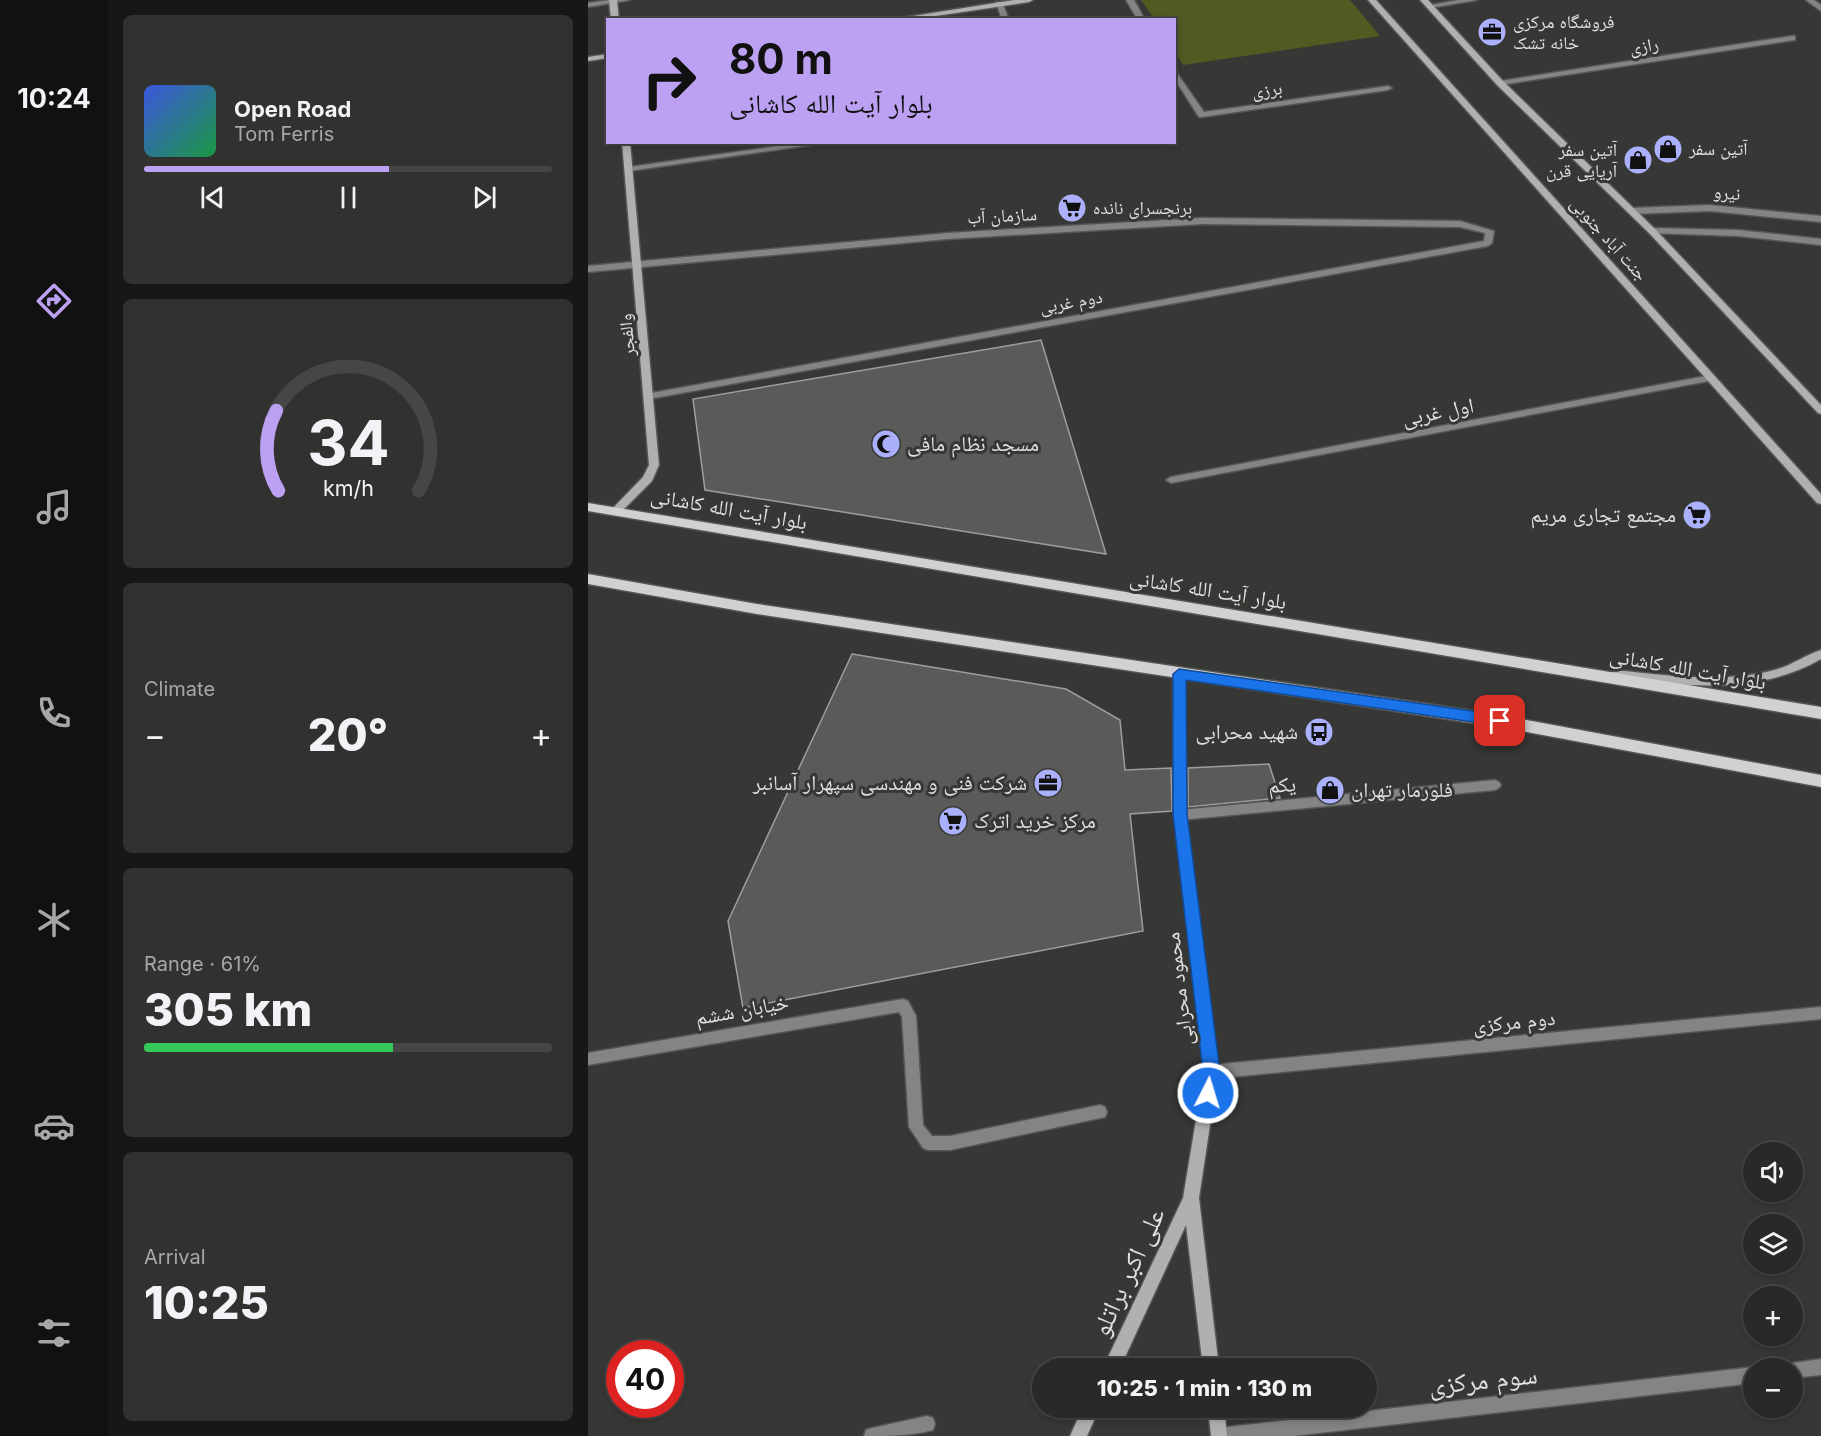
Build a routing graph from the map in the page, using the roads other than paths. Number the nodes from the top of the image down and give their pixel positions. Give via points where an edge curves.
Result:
1 (626, 0) edge
2 (1029, 0) edge
3 (1130, 0) edge
4 (1372, 0) edge
5 (1473, 0) edge
6 (1810, 0) edge
7 (613, 1) edge
8 (1427, 3) edge
9 (999, 4) junction
10 (588, 5) edge
11 (1821, 9) edge
12 (615, 18) edge
13 (904, 18) edge
14 (1005, 18) edge
15 (1141, 18) edge
16 (1792, 38) dead end
17 (606, 56) edge
18 (588, 59) edge
19 (1176, 74) edge
20 (1500, 83) junction
21 (1388, 88) dead end
22 (626, 144) edge
23 (813, 144) edge
24 (629, 170) junction
25 (1631, 211) junction
26 (1821, 219) edge
27 (1490, 231) joint
28 (1652, 231) junction
29 (1821, 242) edge
30 (637, 263) junction
31 (588, 269) edge
32 (1711, 378) junction
33 (649, 396) junction
34 (1821, 411) edge
35 (1171, 480) dead end
36 (1821, 501) edge
37 (588, 507) edge
38 (616, 511) junction
39 (588, 579) edge
40 (1821, 654) edge
41 (1544, 666) junction
42 (1179, 674) junction
43 (1821, 713) edge
44 (1821, 781) edge
45 (1495, 785) dead end
46 (1180, 814) junction
47 (1821, 1013) edge
48 (588, 1059) edge
49 (1211, 1072) junction
50 (1100, 1112) dead end
51 (1191, 1198) junction
52 (1116, 1358) edge
53 (1210, 1358) edge
54 (1821, 1367) edge
55 (1803, 1369) edge
56 (1743, 1376) edge
57 (1087, 1418) edge
58 (1217, 1418) edge
59 (927, 1424) dead end
60 (872, 1436) edge
61 (1078, 1436) edge
62 (1219, 1436) edge

1 - 7 street
2 - 9 main road
3 - 15 street
4 - 32 main road, جنت آباد جنوبی
5 - 8 street
6 - 11 street
7 - 10 street
7 - 12 main road
8 - 20 main road, جنت آباد جنوبی
9 - 13 main road
9 - 14 street
16 - 20 street, رازی
17 - 18 main road
19 - 21 street, برزی via 1202,115
20 - 25 main road, جنت آباد جنوبی
22 - 24 main road, والفجر
23 - 24 street
24 - 30 main road, والفجر
25 - 26 street, نیرو via 1710,207
25 - 28 main road, جنت آباد جنوبی
27 - 30 street, سازمان آب via 1460,224 1202,221 948,236
27 - 33 street, دوم غربی via 1488,243
28 - 29 street, نیرو via 1738,233
28 - 34 main road, جنت آباد جنوبی
30 - 31 street, سازمان آب
30 - 33 main road, والفجر
32 - 35 street, اول غربی
32 - 36 main road, جنت آباد جنوبی
33 - 38 main road, والفجر via 654,465 648,480
37 - 38 main road, بلوار آیت الله کاشانی
38 - 41 main road, بلوار آیت الله کاشانی
39 - 42 main road
40 - 41 main road via 1793,669 1741,681 1668,680
41 - 43 main road, بلوار آیت الله کاشانی
42 - 44 main road via 1500,721
42 - 46 main road, محمود محرابی
45 - 46 street, یکم
46 - 49 main road, محمود محرابی
47 - 49 street, دوم مرکزی
48 - 50 street, خیابان ششم via 903,1005 909,1016 916,1127 928,1143 950,1143
49 - 51 main road, محمود محرابی
51 - 52 main road, علی اکبر براتلو
51 - 53 main road, محمود محرابی
54 - 55 street
56 - 62 street, سوم مرکزی
57 - 61 main road
58 - 62 main road
59 - 60 street

